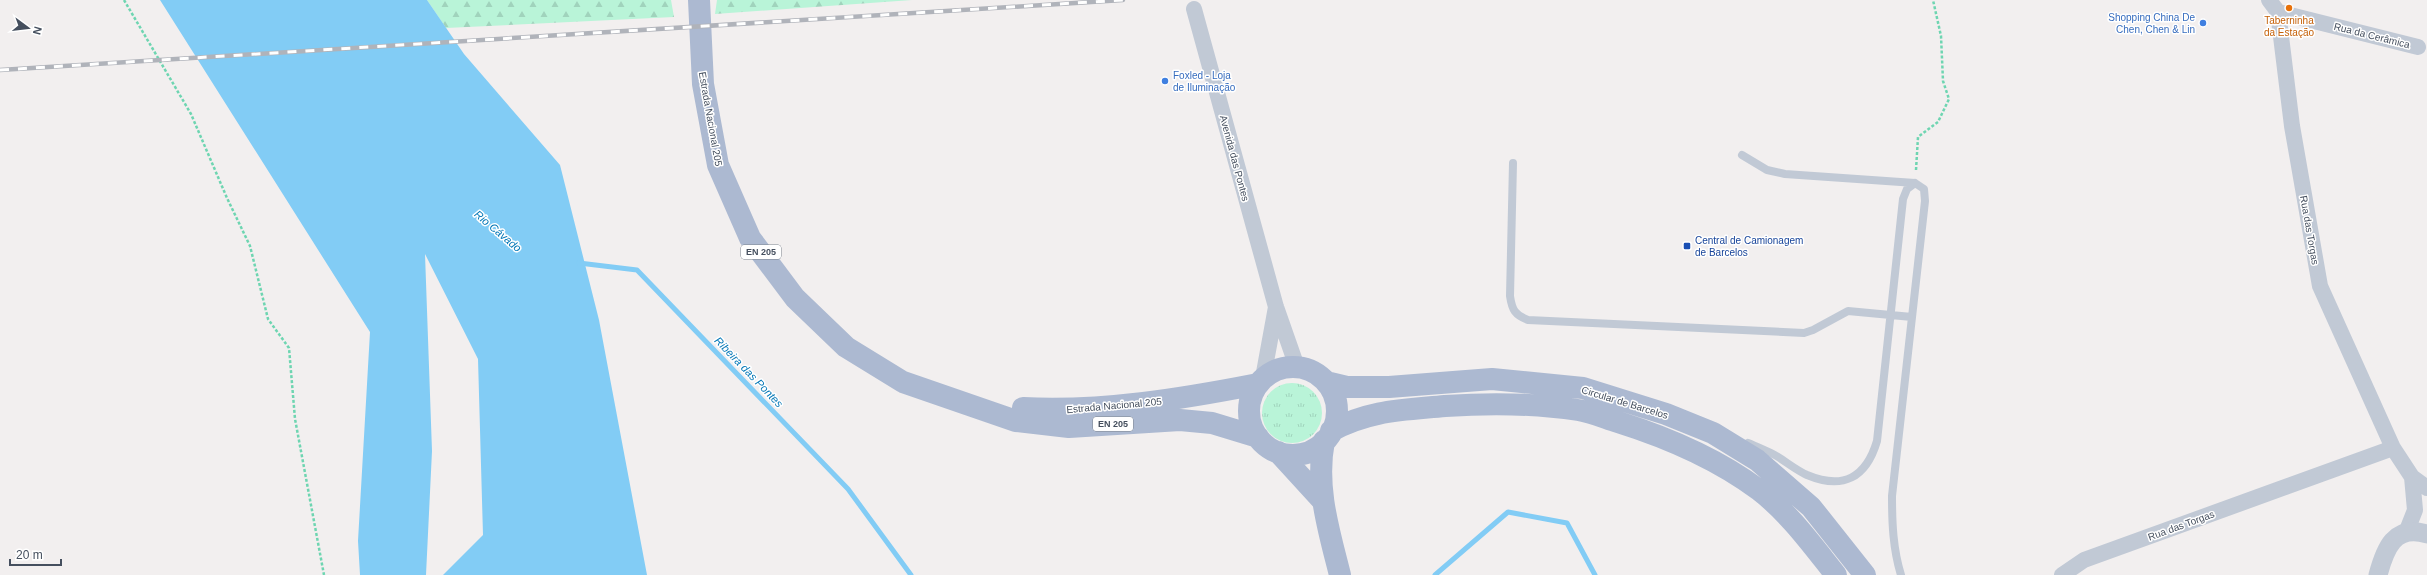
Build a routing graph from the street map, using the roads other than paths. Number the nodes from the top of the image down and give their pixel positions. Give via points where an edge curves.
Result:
1 (699, 0) edge
2 (2274, 6) edge
3 (1194, 9) dead end
4 (2418, 47) dead end
5 (1742, 155) dead end
6 (1513, 163) dead end
7 (1915, 183) junction
8 (1276, 307) junction
9 (1890, 314) junction
10 (1912, 317) junction
11 (1297, 367) junction
12 (1260, 381) junction
13 (1326, 382) junction
14 (968, 406) junction
15 (1713, 433) junction
16 (1328, 436) junction
17 (1258, 437) junction
18 (2393, 448) junction
19 (1278, 452) junction
20 (2412, 477) junction
21 (2427, 488) edge
22 (1322, 500) junction
23 (2406, 532) junction
24 (2427, 534) edge
25 (1340, 574) edge
26 (1836, 575) edge
27 (1865, 575) edge
28 (1901, 575) edge
29 (2062, 575) edge
30 (2378, 575) edge

1 - 14 main road, Estrada Nacional 205 / EN 205 via 703,84 718,165 750,238 795,298 846,347 903,382
2 - 4 street, Rua da Cerâmica
2 - 18 street, Rua das Torgas via 2320,286
3 - 8 street, Avenida das Pontes
5 - 7 lane via 1767,170 1786,174
6 - 9 lane via 1510,296 1512,309 1518,316 1528,320 1804,332 1813,330 1848,311
7 - 9 lane via 1907,189 1903,199
7 - 10 lane via 1924,189 1925,201
8 - 11 street, Avenida das Pontes
8 - 12 street, Avenida das Pontes
9 - 10 lane
9 - 15 lane via 1877,441 1864,470 1853,478 1840,482 1806,475 1771,453
10 - 28 lane via 1892,496 1892,528
11 - 12 main road, EN 205 via 1284,368
11 - 13 main road, EN 205 via 1308,369
12 - 14 main road, Estrada Nacional 205 / EN 205 via 1199,397 1067,410
12 - 17 main road, EN 205 via 1250,402 1249,414
13 - 15 main road, Circular de Barcelos via 1347,387 1492,379 1583,388 1666,414
13 - 16 main road, EN 205 via 1333,393 1336,406 1336,418
14 - 17 main road, Estrada Nacional 205 / EN 205 via 1016,421 1069,427 1180,420 1212,423
15 - 27 main road, Circular de Barcelos via 1757,460 1812,508
16 - 19 main road, EN 205 via 1314,449 1302,454
16 - 22 main road, EN 205 via 1320,459
16 - 26 main road via 1352,419 1390,411 1492,402 1579,410 1657,435 1691,449 1741,479 1759,491 1795,524
17 - 19 main road, EN 205
18 - 20 street, Rua das Torgas
18 - 29 street, Rua das Torgas via 2084,560
19 - 22 main road, EN 205
20 - 21 street, Rua das Torgas
20 - 23 street, Rua das Torgas via 2415,510
22 - 25 main road, EN 205
23 - 24 street via 2419,531
23 - 30 street via 2394,539 2386,549

